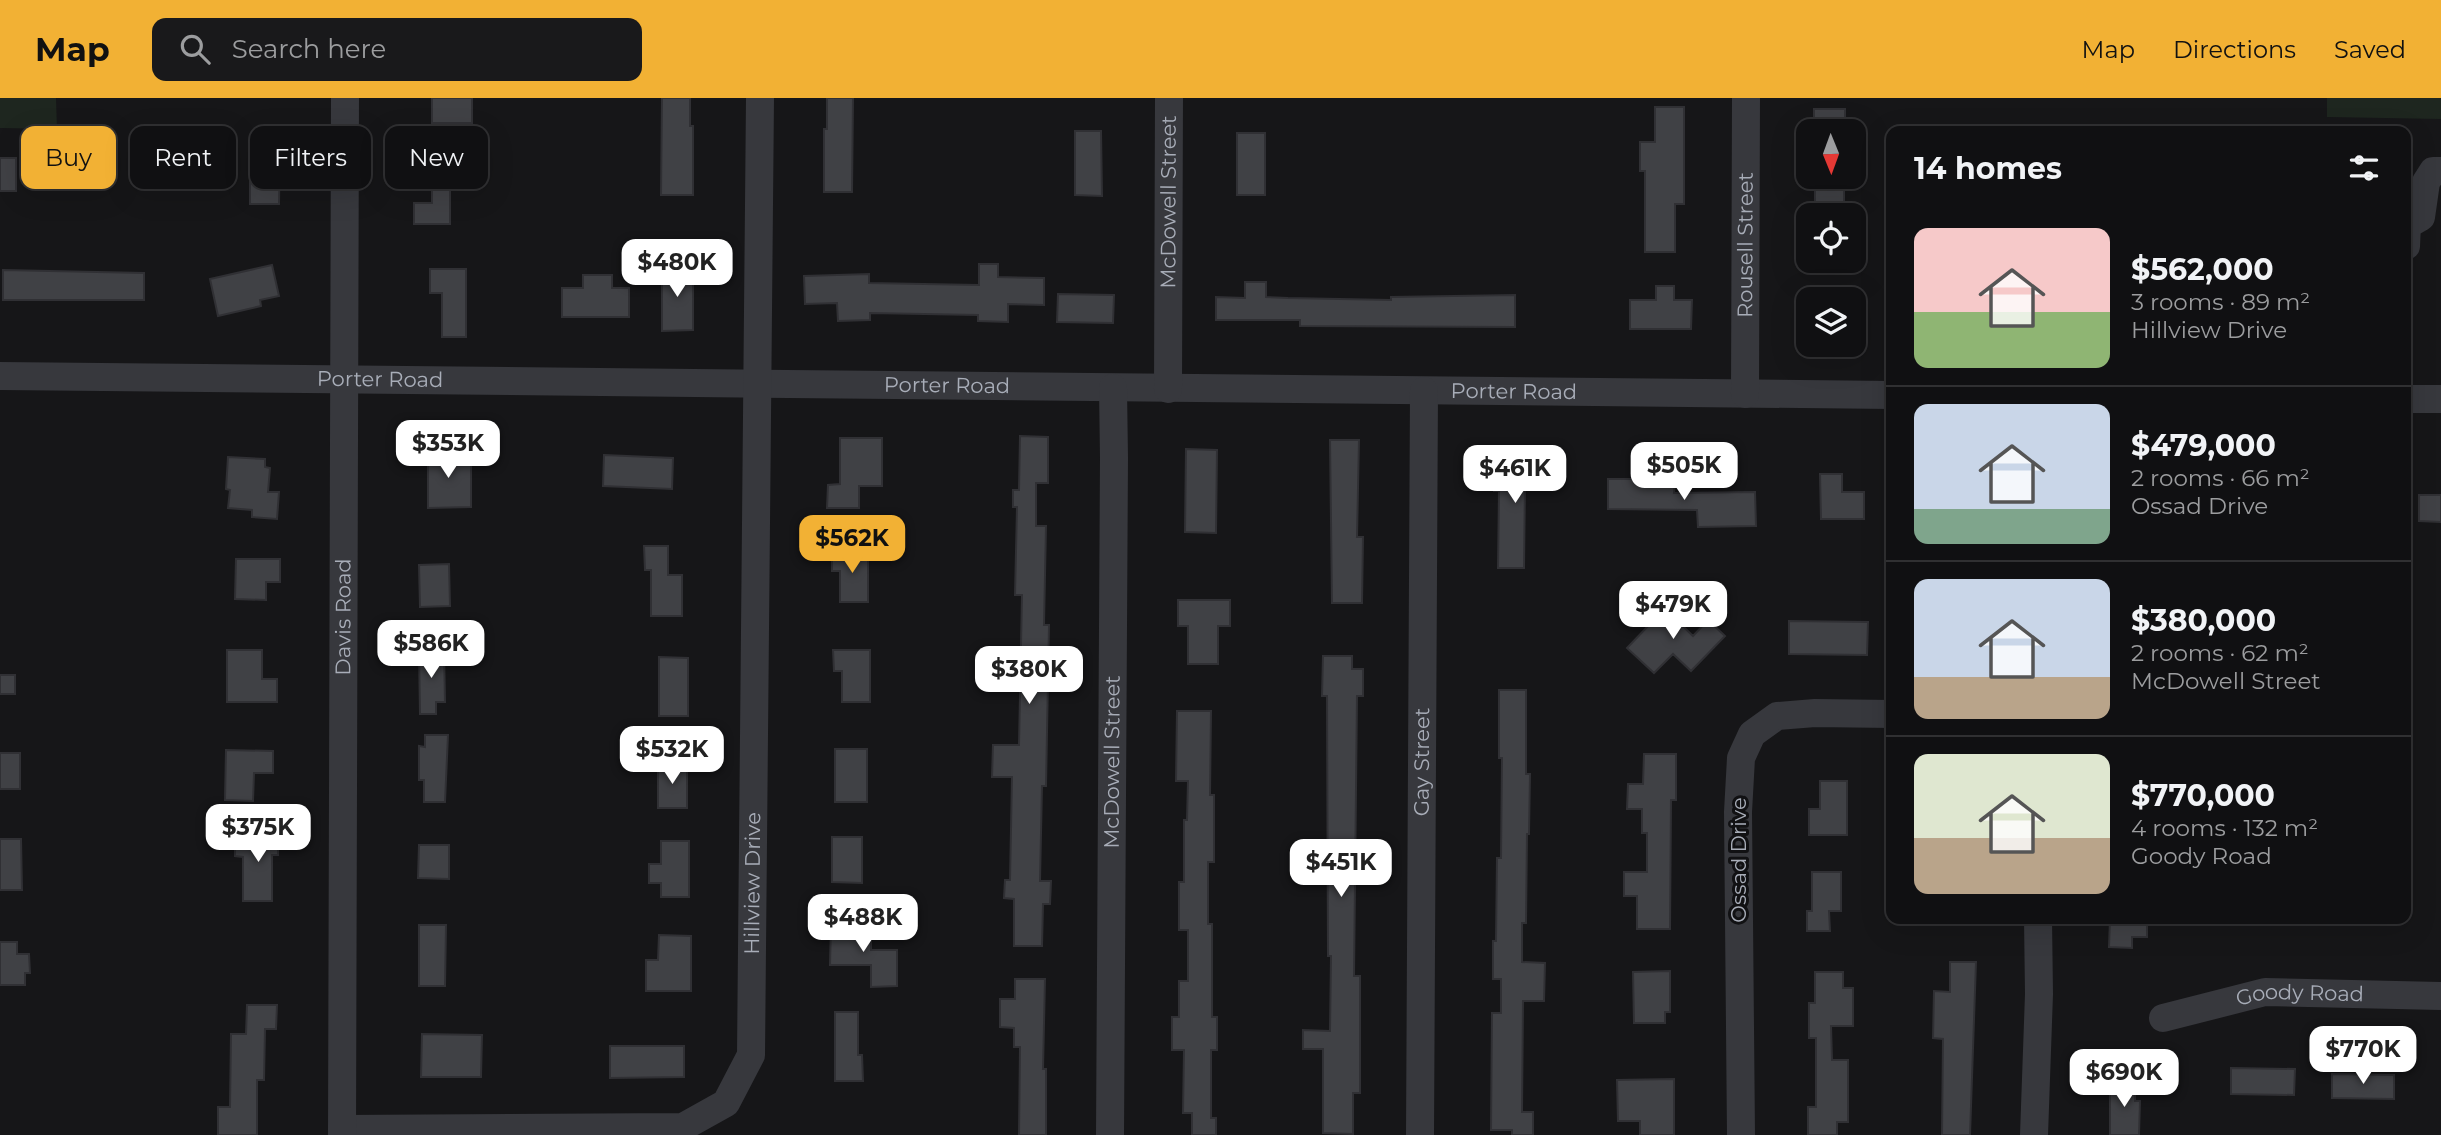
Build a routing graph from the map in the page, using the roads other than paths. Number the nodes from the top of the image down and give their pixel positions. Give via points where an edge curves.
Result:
1 (345, 98) edge
2 (760, 98) edge
3 (1169, 98) edge
4 (1746, 98) edge
5 (2441, 171) edge
6 (2411, 223) edge
7 (0, 376) edge
8 (345, 379) junction
9 (759, 382) junction
10 (1113, 388) junction
11 (1167, 389) junction
12 (1424, 391) junction
13 (1745, 394) junction
14 (1886, 395) edge
15 (2411, 399) edge
16 (2441, 399) edge
17 (1886, 714) edge
18 (2038, 924) edge
19 (2441, 996) edge
20 (2163, 1018) dead end
21 (342, 1132) edge
22 (1110, 1135) edge
23 (1420, 1135) edge
24 (1741, 1135) edge
25 (2034, 1135) edge

1 - 8 street, Davis Road
2 - 9 street, Hillview Drive
3 - 11 street, McDowell Street
4 - 13 street, Rousell Street
5 - 6 street via 2433,171 2426,182 2421,218
7 - 8 street, Porter Road
8 - 9 street, Porter Road
8 - 21 street, Davis Road
9 - 10 street, Porter Road
9 - 21 street, Hillview Drive via 751,1055 726,1103 682,1127
10 - 11 street, Porter Road
10 - 22 street, McDowell Street
11 - 12 street, Porter Road
12 - 13 street, Porter Road
12 - 23 street, Gay Street
13 - 14 street, Porter Road
15 - 16 street
17 - 24 street, Ossad Drive via 1777,716 1752,734 1741,758
18 - 25 street
19 - 20 street, Goody Road via 2265,992

